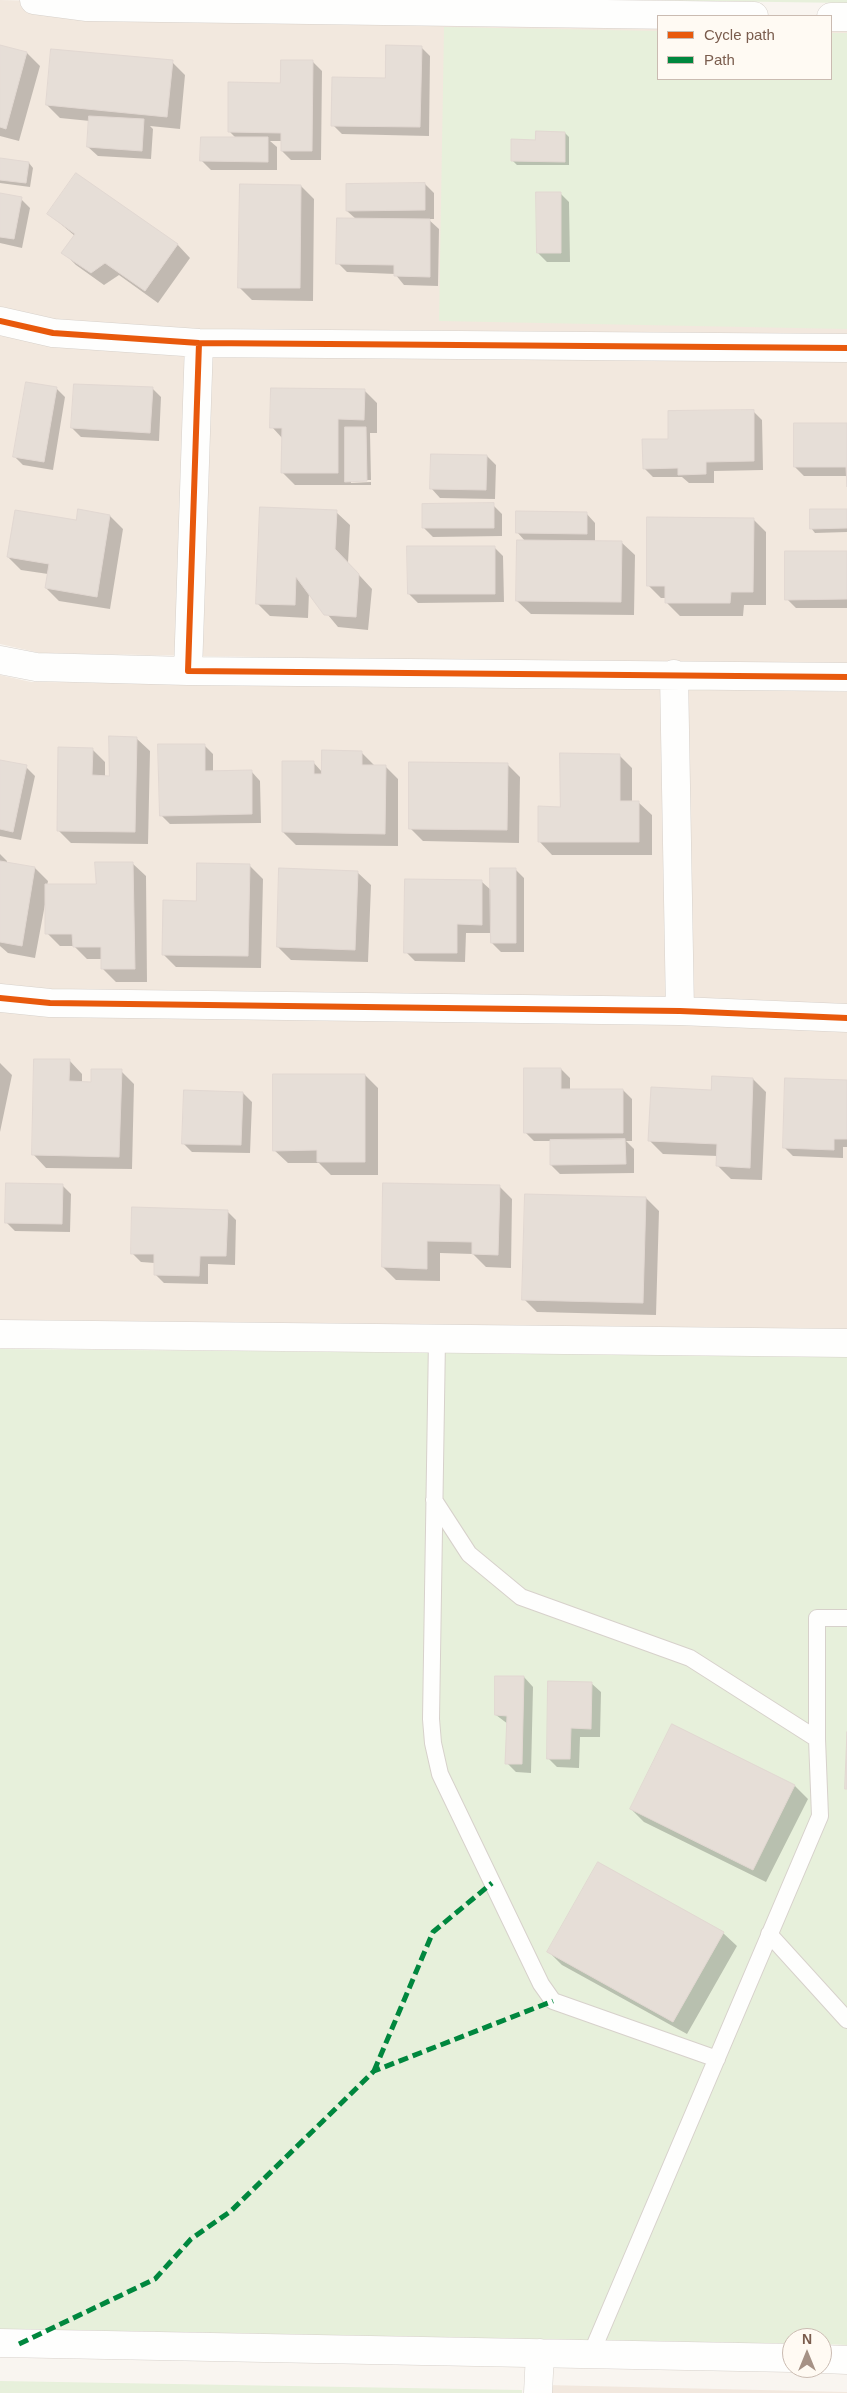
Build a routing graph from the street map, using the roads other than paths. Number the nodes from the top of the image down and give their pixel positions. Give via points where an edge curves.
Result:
1 (34, 0) edge
2 (682, 15) edge
3 (832, 17) edge
4 (847, 18) edge
5 (0, 322) edge
6 (199, 344) junction
7 (847, 348) edge
8 (0, 660) edge
9 (188, 671) junction
10 (674, 674) junction
11 (847, 677) edge
12 (0, 998) edge
13 (680, 1011) junction
14 (847, 1018) edge
15 (0, 1334) edge
16 (437, 1339) junction
17 (847, 1343) edge
18 (434, 1500) junction
19 (847, 1618) edge
20 (817, 1739) junction
21 (770, 1934) junction
22 (847, 2020) edge
23 (717, 2059) junction
24 (0, 2343) edge
25 (540, 2353) junction
26 (591, 2354) junction
27 (782, 2358) edge
28 (832, 2359) edge
29 (847, 2360) edge
30 (538, 2393) edge

1 - 2 street via 106,7
3 - 4 street
5 - 6 street via 53,333
6 - 7 street
6 - 9 street
8 - 9 street via 36,667
9 - 10 street
10 - 11 street
10 - 13 street
12 - 13 street via 50,1003
13 - 14 street
15 - 16 street
16 - 17 street
16 - 18 lane
18 - 20 lane via 469,1554 521,1597 690,1658
18 - 23 lane via 432,1743 440,1774 541,1984 553,2001
19 - 20 lane via 817,1618
20 - 21 lane via 820,1816
21 - 22 lane
21 - 23 lane
23 - 26 lane
24 - 25 street
25 - 26 street
25 - 30 street
26 - 27 street
28 - 29 street

